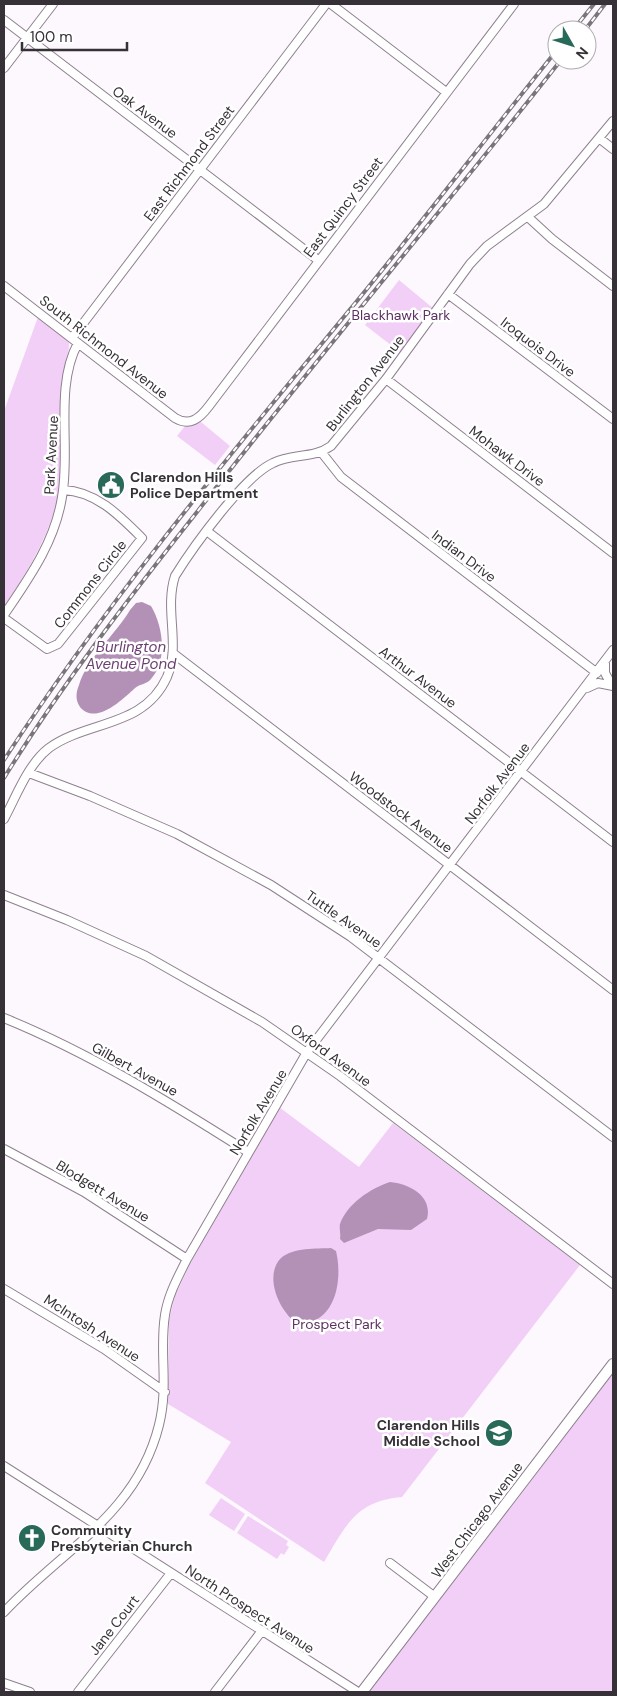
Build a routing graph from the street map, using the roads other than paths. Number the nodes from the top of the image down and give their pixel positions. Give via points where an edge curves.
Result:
1 (53, 4) edge
2 (326, 4) edge
3 (331, 4) edge
4 (514, 4) edge
5 (4, 20) edge
6 (27, 38) junction
7 (4, 68) edge
8 (446, 92) junction
9 (613, 120) edge
10 (599, 138) junction
11 (613, 149) edge
12 (200, 170) junction
13 (528, 218) junction
14 (318, 260) junction
15 (4, 286) edge
16 (613, 286) edge
17 (448, 294) junction
18 (75, 340) junction
19 (386, 379) junction
20 (613, 419) edge
21 (191, 422) joint
22 (322, 453) junction
23 (63, 490) junction
24 (208, 532) junction
25 (613, 552) edge
26 (4, 617) edge
27 (613, 650) edge
28 (174, 654) junction
29 (605, 662) junction
30 (597, 673) junction
31 (612, 685) edge
32 (586, 689) junction
33 (521, 772) junction
34 (30, 773) junction
35 (4, 819) edge
36 (613, 842) edge
37 (450, 865) junction
38 (4, 895) edge
39 (379, 958) junction
40 (613, 990) edge
41 (4, 1018) edge
42 (307, 1052) junction
43 (613, 1137) edge
44 (4, 1149) edge
45 (248, 1152) junction
46 (187, 1258) junction
47 (613, 1284) edge
48 (4, 1289) edge
49 (613, 1364) edge
50 (165, 1392) junction
51 (4, 1466) edge
52 (99, 1527) junction
53 (390, 1563) dead end
54 (170, 1573) junction
55 (435, 1597) junction
56 (4, 1612) edge
57 (261, 1632) junction
58 (4, 1683) edge
59 (30, 1692) edge
60 (78, 1692) edge
61 (215, 1692) edge
62 (358, 1692) edge
63 (362, 1692) edge

1 - 6 street
2 - 12 street, East Richmond Street
3 - 8 street
4 - 8 street, East Quincy Street
5 - 6 street, Oak Avenue
6 - 7 street
6 - 12 street, Oak Avenue
8 - 14 street, East Quincy Street
9 - 10 street, Burlington Avenue
10 - 11 street
10 - 13 street, Burlington Avenue via 563,183
12 - 14 street, Oak Avenue
12 - 18 street, East Richmond Street
13 - 16 street
13 - 17 street, Burlington Avenue via 487,246
14 - 21 street, East Quincy Street via 210,406
15 - 18 street, South Richmond Avenue
17 - 19 street, Burlington Avenue
17 - 20 street, Iroquois Drive
18 - 21 street, South Richmond Avenue via 175,418
18 - 23 street, Park Avenue via 68,382
19 - 22 street, Burlington Avenue via 342,434
19 - 25 street, Mohawk Drive
22 - 24 street via 276,461 260,470
22 - 30 street, Indian Drive via 342,477
23 - 26 street, Park Avenue via 57,520 45,550
23 - 26 street, Commons Circle via 76,490 93,496 142,538 58,644 47,649
24 - 28 street via 181,567 173,584
24 - 33 street, Arthur Avenue
27 - 29 street, Norfolk Avenue
28 - 34 street via 162,686 144,706 125,718 56,744 44,753
28 - 37 street, Woodstock Avenue
29 - 30 street, Norfolk Avenue
29 - 31 street via 605,674
30 - 32 street, Norfolk Avenue
31 - 32 street via 598,684
32 - 33 street, Norfolk Avenue
33 - 36 street, Arthur Avenue
33 - 37 street, Norfolk Avenue
34 - 35 street
34 - 39 street, Tuttle Avenue via 134,814 212,852 312,910
37 - 39 street, Norfolk Avenue
37 - 40 street, Woodstock Avenue
38 - 42 street, Oxford Avenue via 146,956 221,997
39 - 42 street, Norfolk Avenue
39 - 43 street, Tuttle Avenue
41 - 45 street, Gilbert Avenue via 126,1077
42 - 45 street, Norfolk Avenue
42 - 47 street, Oxford Avenue
44 - 46 street, Blodgett Avenue via 84,1192
45 - 46 street, Norfolk Avenue
46 - 50 street, Norfolk Avenue via 170,1294 164,1316
48 - 50 street, McIntosh Avenue via 104,1349
49 - 55 main road, West Chicago Avenue
50 - 52 street, Norfolk Avenue via 160,1424 150,1452 127,1494
51 - 52 street, North Prospect Avenue
52 - 54 street, North Prospect Avenue
52 - 56 street, Norfolk Avenue
53 - 55 street
54 - 57 street, North Prospect Avenue
54 - 60 street, Jane Court
55 - 63 main road, West Chicago Avenue
57 - 61 street
57 - 62 street, North Prospect Avenue
58 - 59 street

